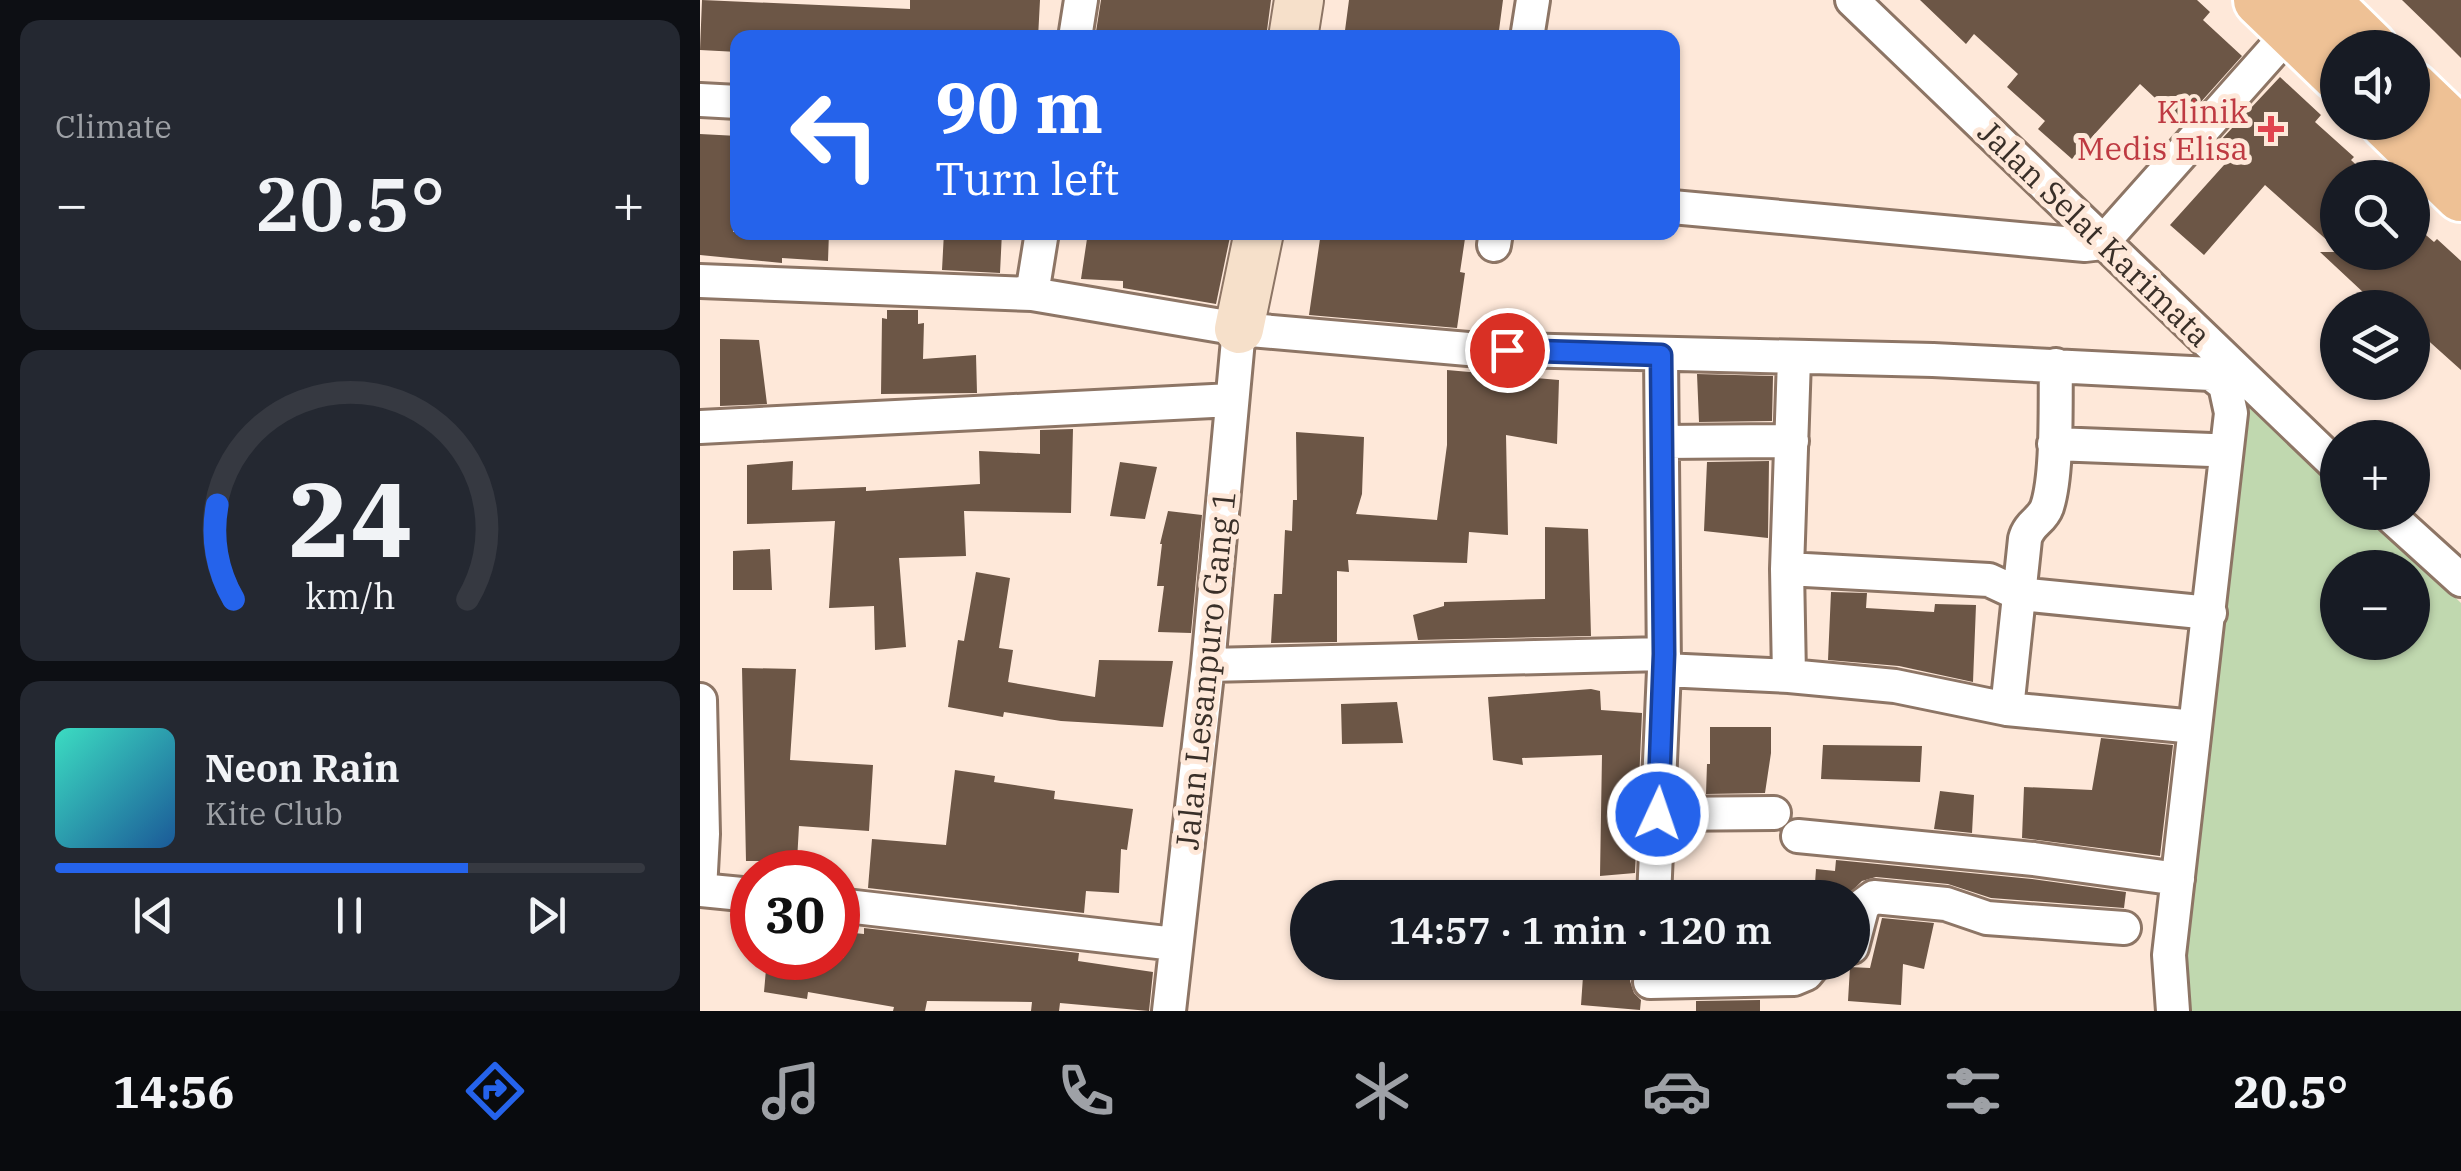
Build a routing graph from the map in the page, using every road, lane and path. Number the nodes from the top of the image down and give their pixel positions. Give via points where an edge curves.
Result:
1 (1081, 0) edge
2 (1298, 0) edge
3 (1533, 0) edge
4 (1852, 0) edge
5 (2298, 8) edge
6 (1077, 30) edge
7 (1294, 30) edge
8 (1528, 30) edge
9 (2338, 30) edge
10 (2320, 45) edge
11 (700, 100) edge
12 (730, 102) edge
13 (2430, 105) edge
14 (2461, 135) edge
15 (2404, 140) edge
16 (2461, 195) edge
17 (1680, 209) edge
18 (1041, 240) edge
19 (1256, 240) edge
20 (2102, 244) junction
21 (700, 281) edge
22 (1032, 294) junction
23 (1239, 329) junction
24 (1661, 355) junction
25 (1794, 359) junction
26 (2056, 365) junction
27 (1232, 400) junction
28 (700, 426) edge
29 (1792, 441) junction
30 (1663, 442) junction
31 (2054, 444) junction
32 (2211, 450) dead end
33 (2320, 450) edge
34 (2406, 530) edge
35 (1788, 569) junction
36 (2461, 580) edge
37 (2019, 594) junction
38 (2210, 613) junction
39 (1664, 662) junction
40 (1208, 665) junction
41 (1788, 676) junction
42 (700, 700) edge
43 (2007, 709) junction
44 (2195, 728) junction
45 (701, 799) edge
46 (1774, 813) dead end
47 (1658, 814) junction
48 (1798, 836) dead end
49 (2178, 878) junction
50 (1655, 880) edge
51 (700, 891) edge
52 (730, 893) edge
53 (1870, 900) edge
54 (860, 908) edge
55 (2124, 928) dead end
56 (1175, 944) junction
57 (1770, 980) edge
58 (1650, 985) edge
59 (1170, 1011) edge
60 (2173, 1011) edge

1 - 6 street
2 - 7 street
3 - 8 street
4 - 20 street, Jalan Selat Karimata
5 - 9 main road
5 - 10 main road
5 - 20 street
11 - 12 street
13 - 14 main road
15 - 16 main road
17 - 20 street
18 - 22 street
19 - 23 street
20 - 33 street, Jalan Selat Karimata
21 - 22 street
22 - 23 street
23 - 24 street via 1468,349
23 - 27 street, Jalan Lesanpuro Gang 1
24 - 25 street
24 - 30 street
25 - 26 street
25 - 29 street
26 - 31 street
26 - 38 street via 2205,372 2224,385 2230,413
27 - 28 street
27 - 40 street, Jalan Lesanpuro Gang 1
29 - 30 street
29 - 35 street
30 - 39 street
31 - 32 street
31 - 37 street via 2048,504 2028,528
34 - 36 street
35 - 37 street via 1989,580
35 - 41 street
37 - 38 street
37 - 43 street
38 - 44 street
39 - 40 street
39 - 41 street
39 - 47 street
40 - 56 street, Jalan Lesanpuro Gang 1
41 - 43 street via 1896,686
42 - 45 street
43 - 44 street
44 - 49 street
45 - 51 street
46 - 47 street
47 - 50 street
48 - 49 street
49 - 60 street via 2169,954
51 - 52 street
53 - 55 street via 1946,904 1987,918
54 - 56 street
56 - 59 street, Jalan Lesanpuro Gang 1
57 - 58 street

